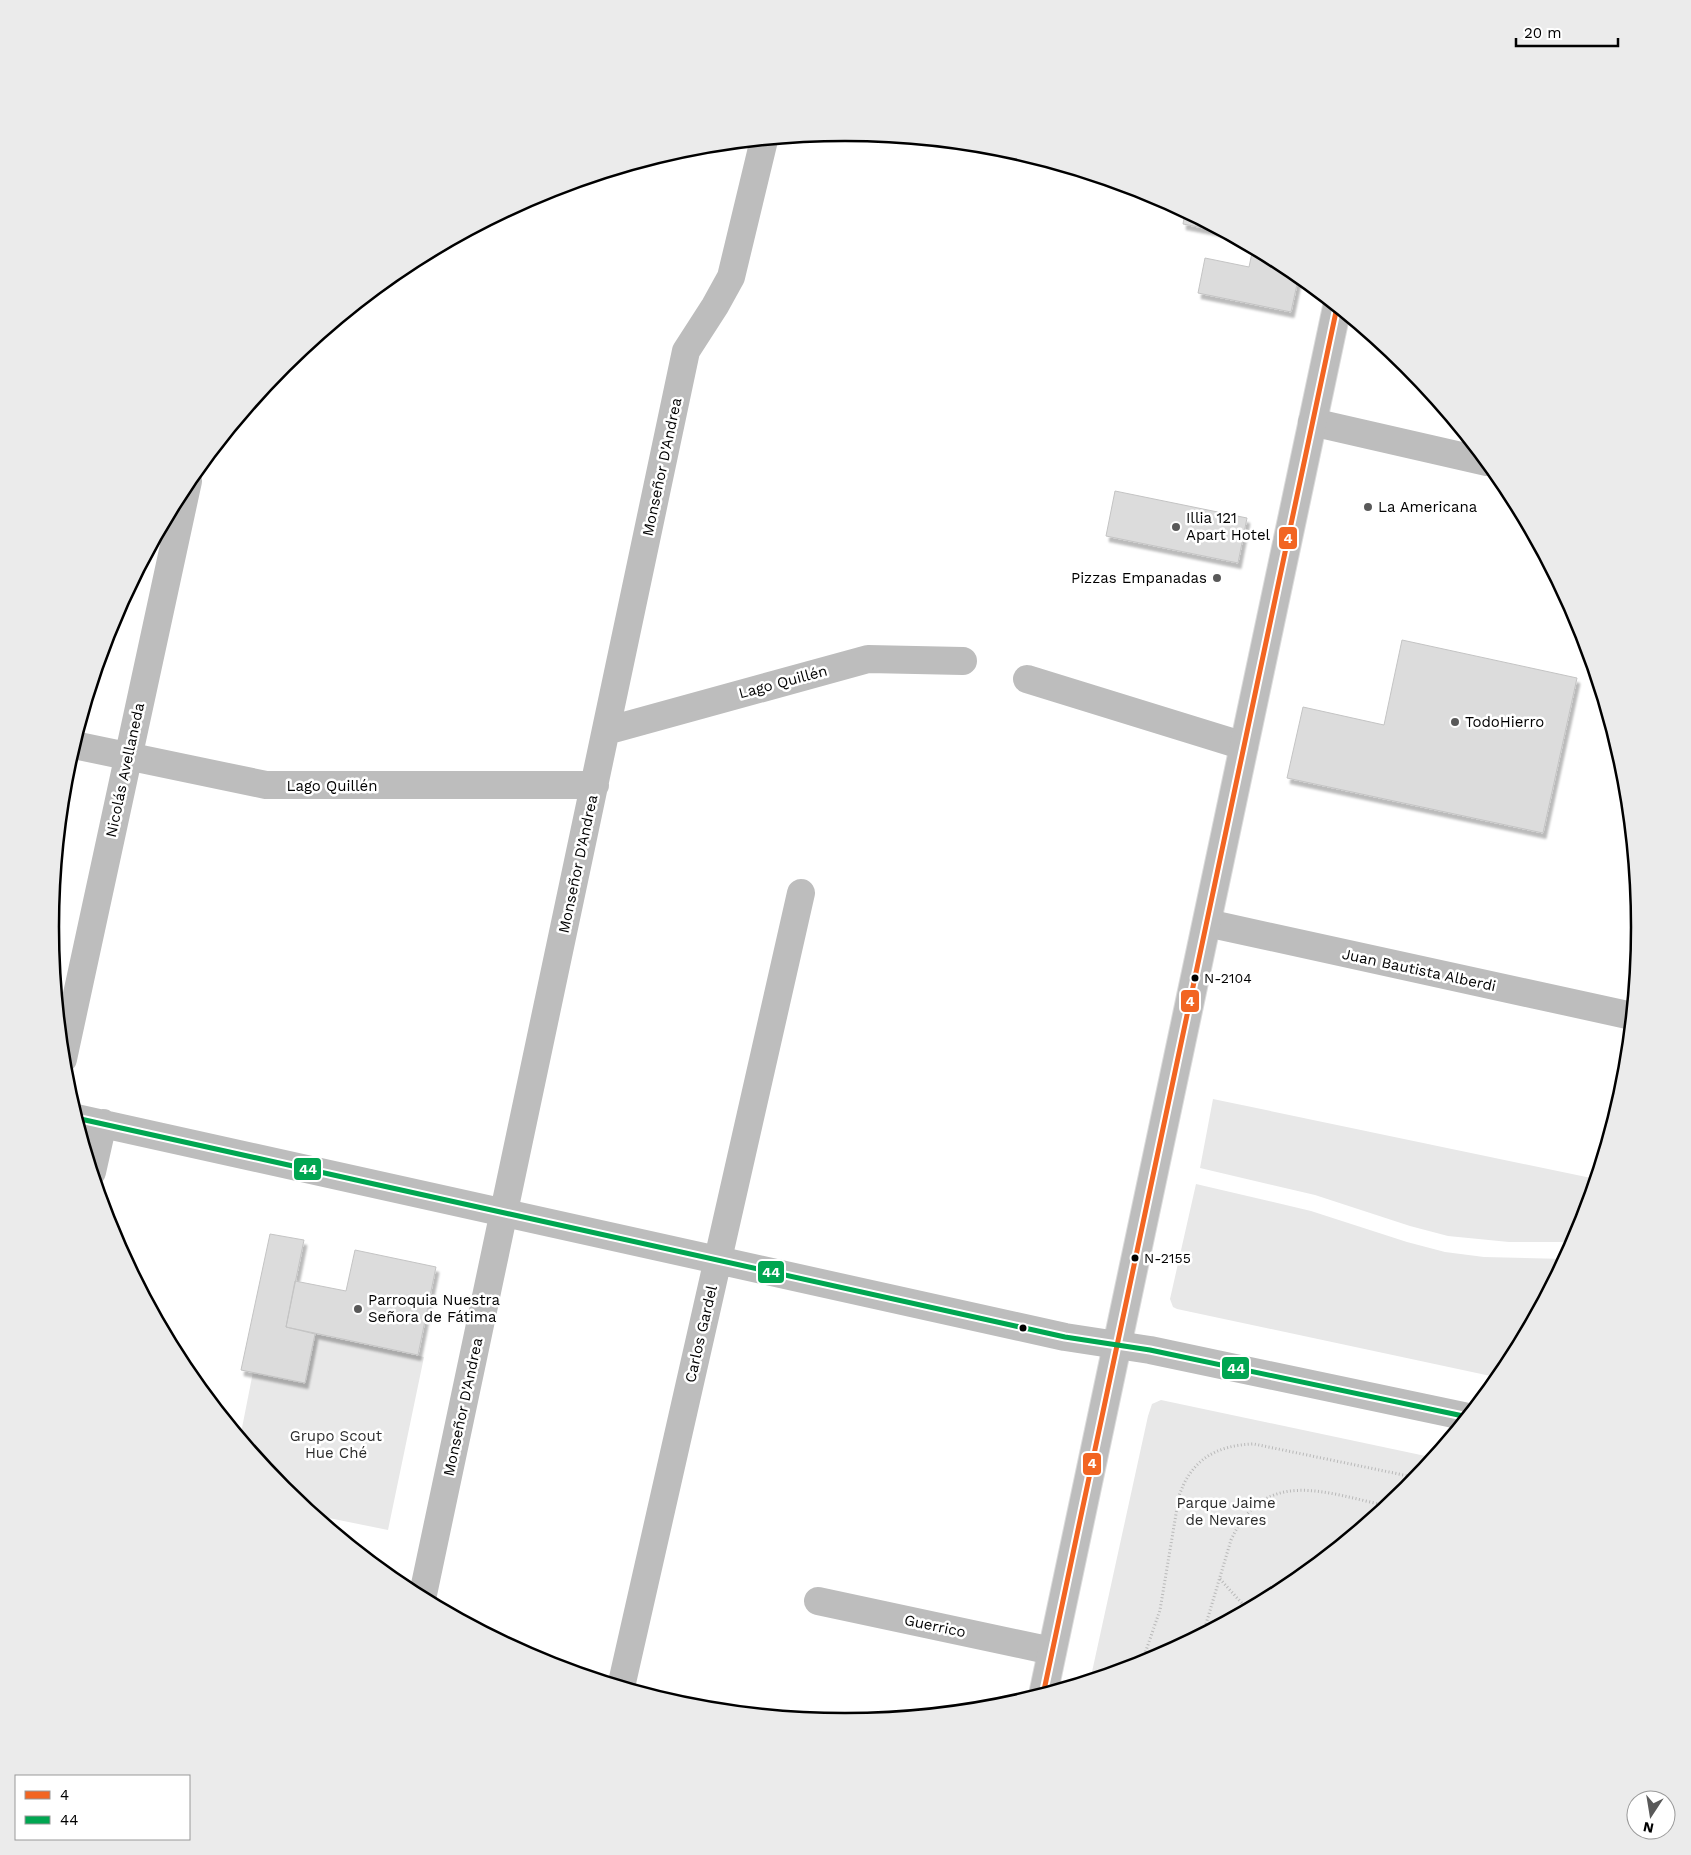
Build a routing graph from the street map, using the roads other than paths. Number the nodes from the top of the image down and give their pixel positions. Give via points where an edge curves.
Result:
1 (763, 145) edge
2 (1336, 313) edge
3 (1312, 422) junction
4 (1478, 460) edge
5 (183, 503) edge
6 (963, 661) dead end
7 (1027, 678) dead end
8 (606, 731) junction
9 (81, 746) edge
10 (1244, 746) junction
11 (128, 757) junction
12 (595, 785) junction
13 (800, 892) dead end
14 (1207, 923) junction
15 (1627, 1015) edge
16 (67, 1041) edge
17 (83, 1119) edge
18 (103, 1123) junction
19 (95, 1160) edge
20 (504, 1212) junction
21 (718, 1260) junction
22 (1118, 1345) junction
23 (1462, 1416) edge
24 (424, 1592) edge
25 (818, 1601) dead end
26 (1052, 1651) junction
27 (623, 1681) edge
28 (1044, 1688) edge

1 - 8 street, Monseñor D'Andrea via 731,277 686,351
2 - 3 street
3 - 4 street
3 - 10 street
5 - 11 street, Nicolás Avellaneda
6 - 8 street, Lago Quillén via 868,659
7 - 10 street
8 - 12 street, Monseñor D'Andrea
9 - 11 street, Lago Quillén
10 - 14 street
11 - 12 street, Lago Quillén via 266,785
11 - 16 street, Nicolás Avellaneda
12 - 20 street, Monseñor D'Andrea
13 - 21 street, Carlos Gardel
14 - 15 street, Juan Bautista Alberdi
14 - 22 street
17 - 18 street
18 - 19 street
18 - 20 street
20 - 21 street
20 - 24 street, Monseñor D'Andrea
21 - 22 street
21 - 27 street, Carlos Gardel
22 - 23 street
22 - 26 street
25 - 26 street, Guerrico
26 - 28 street

